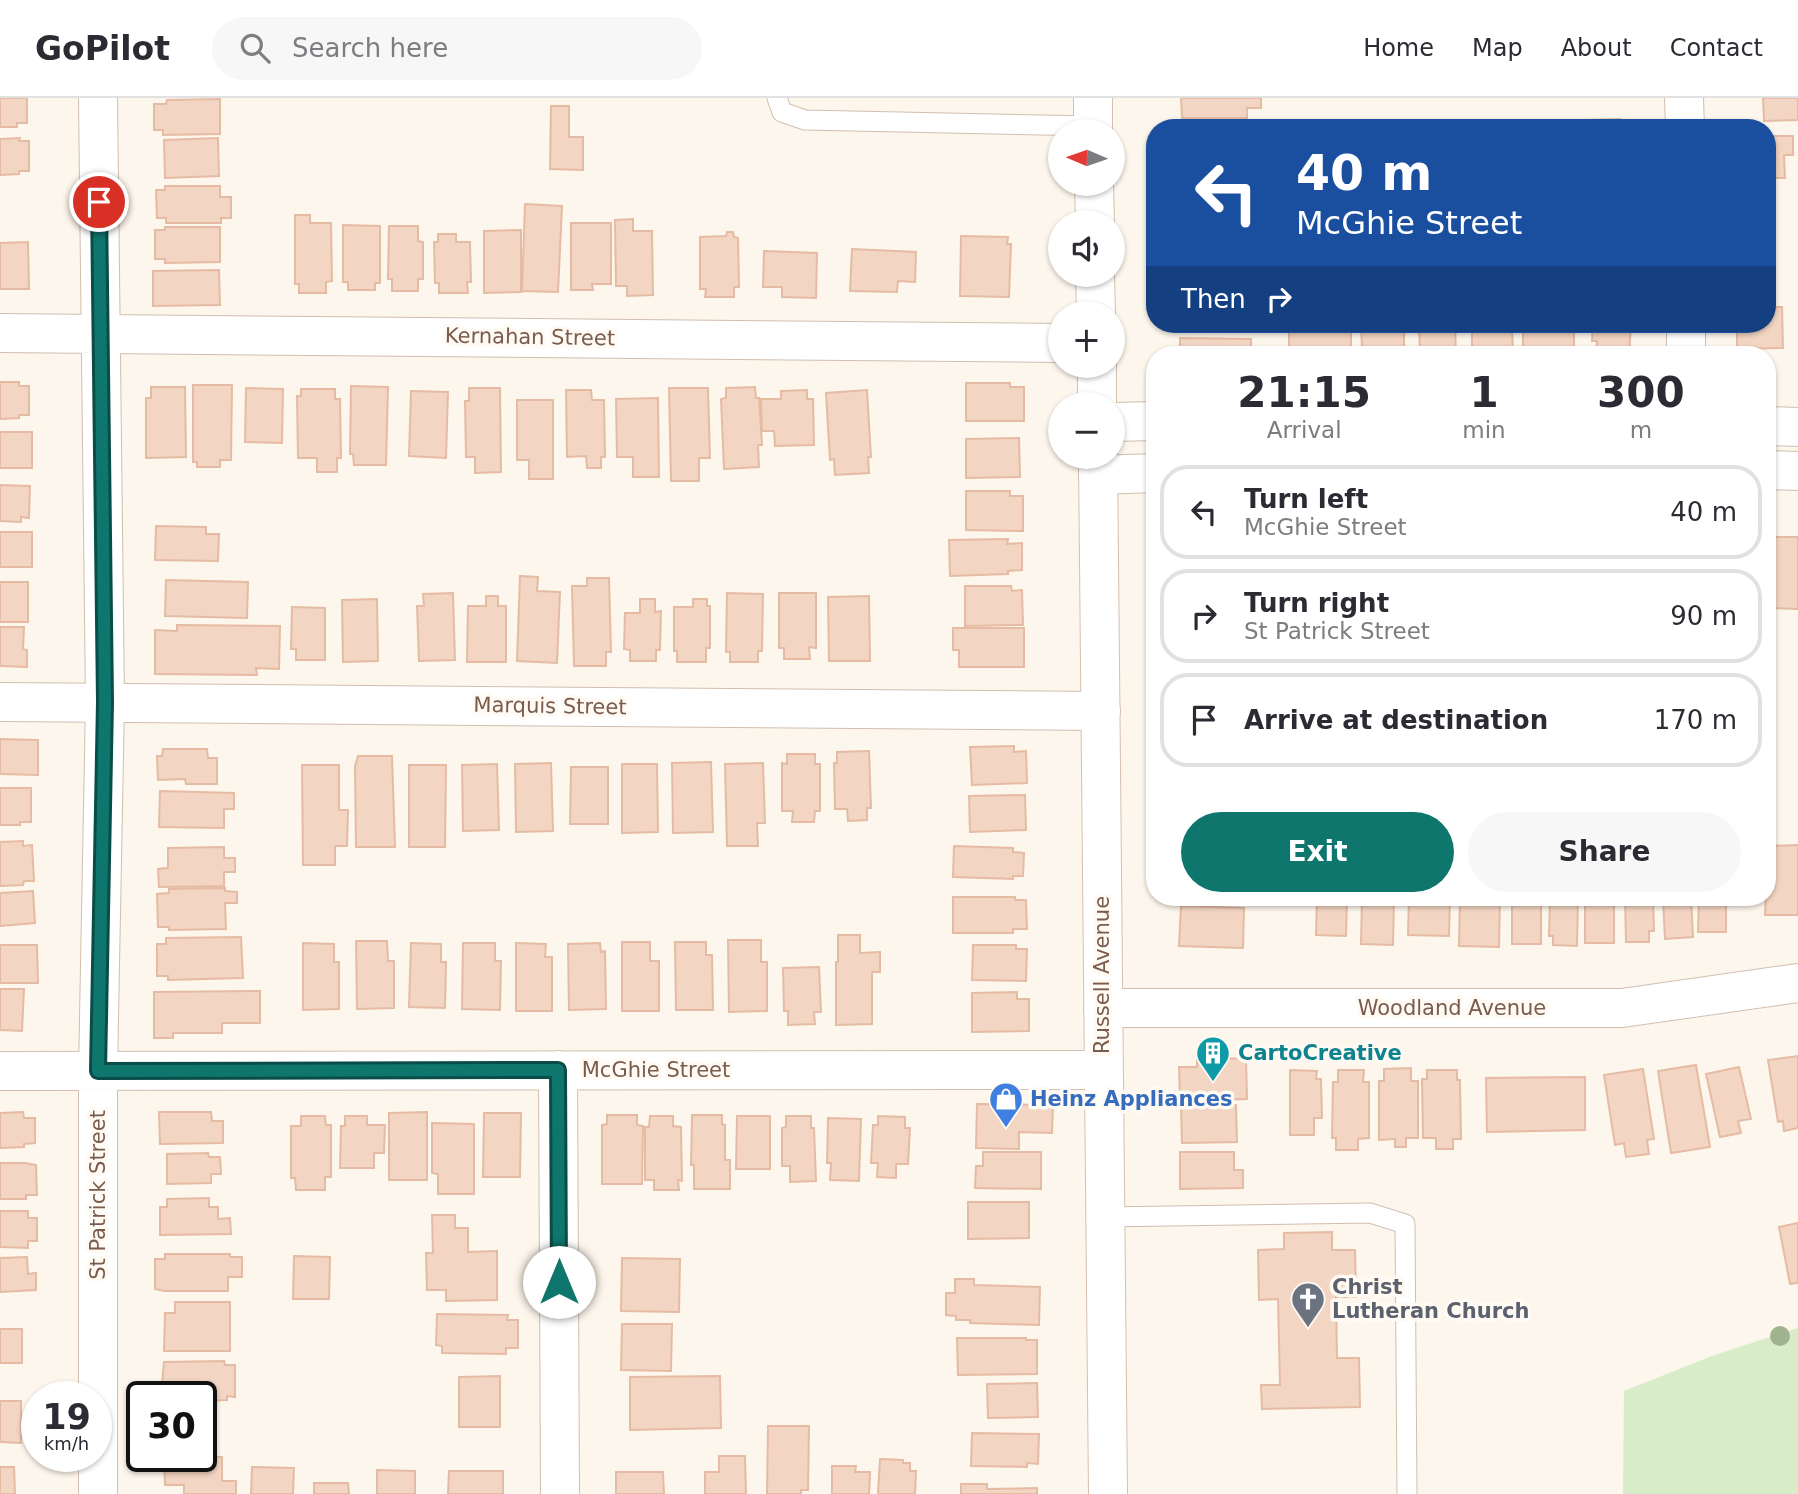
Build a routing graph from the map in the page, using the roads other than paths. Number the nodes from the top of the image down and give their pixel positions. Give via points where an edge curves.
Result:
1 (98, 98) edge
2 (777, 98) edge
3 (1684, 98) edge
4 (1093, 118) edge
5 (1685, 119) edge
6 (0, 333) edge
7 (101, 333) junction
8 (1048, 343) edge
9 (1146, 421) edge
10 (1125, 422) edge
11 (1776, 426) edge
12 (1798, 426) edge
13 (1098, 469) edge
14 (1122, 469) edge
15 (1776, 470) edge
16 (1798, 471) edge
17 (1146, 472) edge
18 (0, 702) edge
19 (105, 702) junction
20 (1101, 711) junction
21 (1798, 983) edge
22 (1104, 1009) junction
23 (558, 1070) junction
24 (1102, 1070) junction
25 (0, 1071) edge
26 (98, 1071) junction
27 (1103, 1217) junction
28 (98, 1494) edge
29 (559, 1494) edge
30 (1108, 1494) edge
31 (1407, 1494) edge

1 - 7 street, St Patrick Street
2 - 4 lane via 782,111 805,120
3 - 5 street
6 - 7 street, Kernahan Street
7 - 8 street, Kernahan Street
7 - 19 street, St Patrick Street
9 - 10 street
11 - 12 street
13 - 20 street, Russell Avenue
14 - 17 street
15 - 16 street
18 - 19 street, Marquis Street
19 - 20 street, Marquis Street
19 - 26 street, St Patrick Street
20 - 22 street, Russell Avenue
21 - 22 street, Woodland Avenue via 1622,1008
22 - 24 street, Russell Avenue
23 - 24 street, McGhie Street
23 - 26 street, McGhie Street
23 - 29 street
24 - 27 street, Russell Avenue
25 - 26 street, McGhie Street
26 - 28 street, St Patrick Street
27 - 30 street, Russell Avenue
27 - 31 lane via 1370,1213 1405,1224

